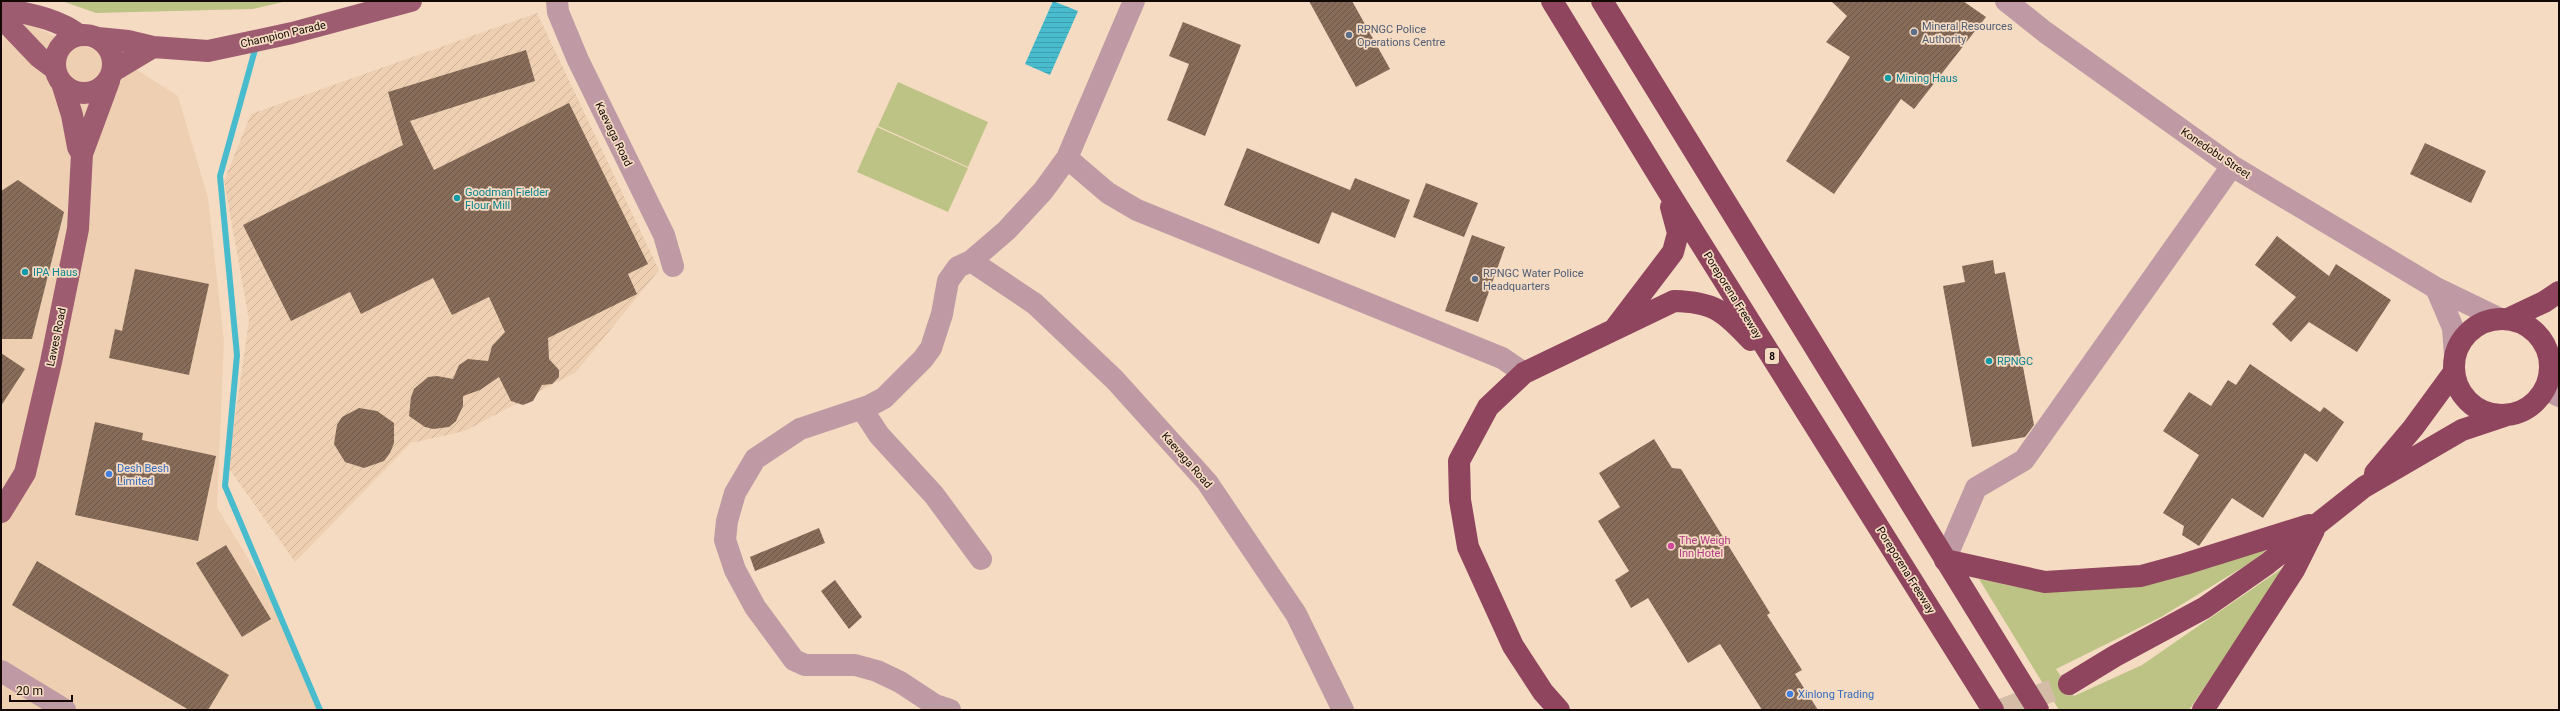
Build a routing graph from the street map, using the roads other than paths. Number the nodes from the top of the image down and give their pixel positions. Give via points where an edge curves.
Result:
1 (411, 1) edge
2 (557, 1) edge
3 (1134, 1) edge
4 (1552, 1) edge
5 (1602, 1) edge
6 (2006, 1) edge
7 (1, 8) edge
8 (1, 17) edge
9 (89, 37) junction
10 (153, 47) junction
11 (58, 76) junction
12 (111, 76) junction
13 (82, 154) junction
14 (1067, 158) junction
15 (2232, 166) junction
16 (1668, 191) junction
17 (971, 260) junction
18 (673, 266) dead end
19 (2436, 288) junction
20 (2559, 292) edge
21 (2503, 318) junction
22 (1614, 330) junction
23 (2559, 362) edge
24 (2454, 363) junction
25 (1524, 373) junction
26 (1784, 376) junction
27 (2551, 389) edge
28 (862, 409) junction
29 (2504, 416) junction
30 (2364, 487) junction
31 (1, 512) edge
32 (2318, 522) junction
33 (981, 559) dead end
34 (1944, 560) junction
35 (1, 671) edge
36 (2069, 684) tunnel mouth
37 (65, 710) edge
38 (950, 710) edge
39 (1342, 710) edge
40 (1559, 710) edge
41 (1993, 710) edge
42 (2038, 710) edge
43 (2202, 710) edge

1 - 10 main road, Champion Parade via 292,33 208,51
2 - 18 street, Kaevaga Road via 558,12 578,60 664,235
3 - 14 street
4 - 16 highway, Poreporena Freeway / 8
5 - 34 highway
6 - 15 street, Konedobu Street via 2045,32
7 - 9 main road, Champion Parade via 56,22
8 - 11 main road
9 - 10 main road, Champion Parade via 139,42
9 - 11 main road via 68,39 60,47 55,58
9 - 12 main road via 110,52
10 - 12 main road
11 - 12 main road via 70,90 81,93 91,92
11 - 13 main road, Lawes Road via 68,99 78,147
12 - 13 main road, Lawes Road
13 - 31 main road, Lawes Road via 78,229 51,362 25,473
14 - 17 street via 1043,191 1007,230
14 - 25 street via 1108,193 1137,210 1502,358
15 - 19 street, Konedobu Street
15 - 34 street via 2024,460 1976,488
16 - 22 highway via 1678,233 1673,252
16 - 26 highway, Poreporena Freeway / 8
17 - 28 street via 958,267 948,281 942,314 931,348 923,359 884,398
17 - 39 street, Kaevaga Road via 1035,304 1115,380 1207,482 1296,614
19 - 21 street, Konedobu Street
19 - 24 street via 2453,328
20 - 21 highway via 2544,302
21 - 24 highway via 2483,322 2471,330 2461,341
21 - 27 highway via 2528,326 2543,340 2550,360
22 - 25 highway
22 - 26 highway via 1674,301 1700,302 1732,320
23 - 27 highway
24 - 29 highway via 2459,390 2470,404 2486,413
24 - 30 highway via 2413,428
25 - 40 highway via 1488,407 1459,461 1460,500 1468,547 1493,607 1513,646 1543,692
26 - 41 highway, Poreporena Freeway / 8
27 - 29 highway via 2528,408
28 - 33 street via 879,435 934,495
28 - 38 street via 800,429 755,459 736,493 727,521 725,540 735,570 755,607 794,660 805,665 842,664 877,671 900,682 935,705
29 - 30 highway via 2462,430
30 - 32 highway
32 - 34 highway via 2141,576 2044,582
32 - 36 highway via 2267,564 2204,608
32 - 43 highway via 2294,570
34 - 42 highway
35 - 37 street

